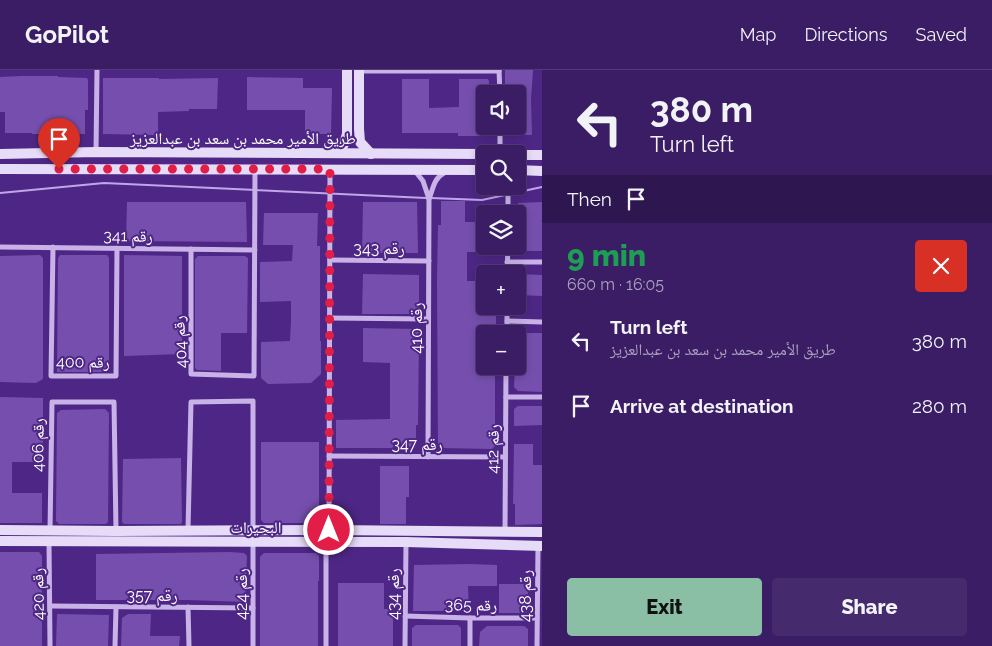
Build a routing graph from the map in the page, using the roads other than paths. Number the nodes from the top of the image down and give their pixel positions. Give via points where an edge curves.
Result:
1 (97, 70) edge
2 (347, 70) edge
3 (359, 70) edge
4 (433, 71) edge
5 (499, 71) edge
6 (500, 85) edge
7 (347, 129) junction
8 (359, 129) junction
9 (96, 152) junction
10 (339, 153) junction
11 (0, 154) edge
12 (371, 154) junction
13 (476, 154) edge
14 (526, 154) edge
15 (542, 155) edge
16 (0, 169) edge
17 (255, 169) junction
18 (330, 169) junction
19 (412, 169) junction
20 (450, 170) junction
21 (476, 170) edge
22 (526, 170) edge
23 (542, 171) edge
24 (429, 199) junction
25 (0, 247) edge
26 (53, 248) junction
27 (117, 248) junction
28 (191, 249) junction
29 (255, 250) junction
30 (507, 255) edge
31 (330, 260) junction
32 (429, 261) junction
33 (507, 262) joint
34 (542, 262) edge
35 (507, 315) edge
36 (330, 318) junction
37 (428, 319) junction
38 (507, 321) junction
39 (542, 322) edge
40 (507, 325) edge
41 (506, 375) edge
42 (506, 397) junction
43 (542, 397) edge
44 (329, 456) junction
45 (428, 457) junction
46 (505, 457) junction
47 (0, 530) edge
48 (253, 530) junction
49 (329, 530) junction
50 (50, 531) junction
51 (116, 531) junction
52 (188, 531) junction
53 (408, 531) junction
54 (504, 532) junction
55 (542, 532) edge
56 (0, 541) edge
57 (49, 542) junction
58 (253, 542) junction
59 (326, 542) junction
60 (407, 542) junction
61 (540, 546) edge
62 (50, 606) junction
63 (116, 607) junction
64 (188, 607) junction
65 (253, 608) junction
66 (406, 616) junction
67 (470, 618) junction
68 (537, 618) junction
69 (50, 646) edge
70 (115, 646) edge
71 (189, 646) edge
72 (253, 646) edge
73 (326, 646) edge
74 (405, 646) edge
75 (470, 646) edge
76 (537, 646) edge

1 - 9 street
2 - 7 street
3 - 4 street
3 - 8 street
4 - 5 street
5 - 6 street
7 - 8 street
7 - 10 street
8 - 12 street via 360,142
9 - 10 street, طريق الأمير محمد بن سعد بن عبدالعزيز
9 - 11 street, طريق الأمير محمد بن سعد بن عبدالعزيز
10 - 12 street, طريق الأمير محمد بن سعد بن عبدالعزيز
12 - 13 street, طريق الأمير محمد بن سعد بن عبدالعزيز
14 - 15 street
16 - 17 street, طريق الأمير محمد بن سعد بن عبدالعزيز
17 - 18 street, طريق الأمير محمد بن سعد بن عبدالعزيز
17 - 29 street
18 - 19 street, طريق الأمير محمد بن سعد بن عبدالعزيز
18 - 31 street
19 - 20 street, طريق الأمير محمد بن سعد بن عبدالعزيز
19 - 24 street via 423,181
20 - 21 street, طريق الأمير محمد بن سعد بن عبدالعزيز
20 - 24 street via 436,179
22 - 23 street
24 - 32 street, رقم 410
25 - 26 street, رقم 341
26 - 27 street, رقم 341
26 - 27 street, رقم 400 via 51,376 116,376
27 - 28 street, رقم 341
28 - 29 street, رقم 341
28 - 29 street, رقم 404 via 191,374 254,376
30 - 33 street
31 - 32 street, رقم 343
31 - 36 street
32 - 37 street, رقم 410
33 - 34 street
35 - 38 street
36 - 37 street
36 - 44 street
37 - 45 street, رقم 410
38 - 39 street
38 - 40 street
41 - 42 street, رقم 412
42 - 43 street
42 - 46 street, رقم 412
44 - 45 street, رقم 347
44 - 49 street
45 - 46 street, رقم 347
46 - 54 street, رقم 412
47 - 50 street, البحيرات
48 - 49 street, البحيرات
48 - 52 street, البحيرات
48 - 52 street via 253,401 191,402
49 - 53 street, البحيرات
50 - 51 street, البحيرات
50 - 51 street, رقم 406 via 52,402 114,402
51 - 52 street, البحيرات
53 - 54 street, البحيرات
53 - 60 street
54 - 55 street, البحيرات
56 - 57 street, البحيرات
57 - 58 street, البحيرات
57 - 62 street, رقم 420
58 - 59 street, البحيرات
58 - 65 street, رقم 424
59 - 60 street, البحيرات
59 - 73 street
60 - 61 street, البحيرات
60 - 66 street, رقم 434
61 - 68 street, رقم 438
62 - 63 street, رقم 357
62 - 69 street, رقم 420
63 - 64 street, رقم 357
63 - 70 street
64 - 65 street, رقم 357
64 - 71 street
65 - 72 street, رقم 424
66 - 67 street, رقم 365
66 - 74 street, رقم 434
67 - 68 street, رقم 365
67 - 75 street
68 - 76 street, رقم 438

